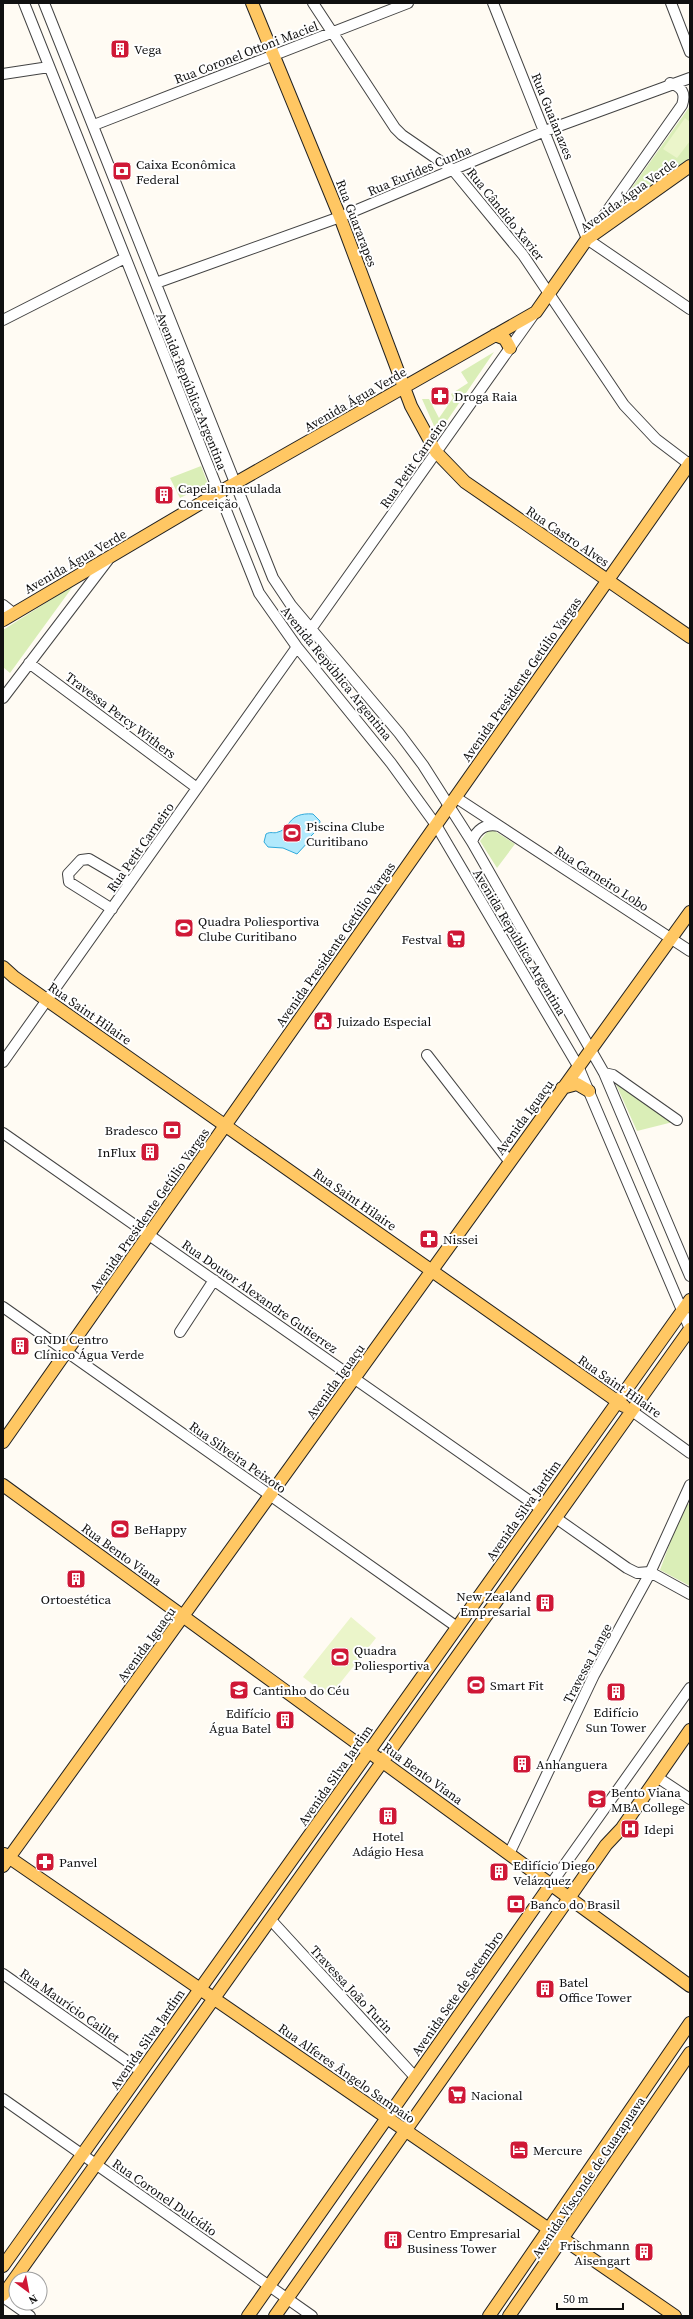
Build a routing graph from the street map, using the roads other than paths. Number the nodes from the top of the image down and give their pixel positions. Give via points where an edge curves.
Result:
1 (24, 3) edge
2 (44, 3) edge
3 (252, 3) edge
4 (314, 3) edge
5 (408, 3) edge
6 (493, 3) edge
7 (671, 3) edge
8 (332, 32) junction
9 (690, 52) edge
10 (274, 55) junction
11 (49, 67) junction
12 (3, 74) edge
13 (690, 78) edge
14 (670, 84) junction
15 (94, 125) junction
16 (545, 131) junction
17 (690, 166) edge
18 (453, 170) junction
19 (340, 217) junction
20 (587, 239) junction
21 (125, 258) junction
22 (156, 283) junction
23 (548, 295) junction
24 (690, 309) edge
25 (536, 312) junction
26 (3, 320) edge
27 (495, 335) junction
28 (510, 348) junction
29 (403, 387) junction
30 (436, 452) junction
31 (690, 464) edge
32 (237, 482) junction
33 (218, 493) junction
34 (108, 560) junction
35 (608, 580) junction
36 (3, 605) edge
37 (8, 616) edge
38 (311, 629) junction
39 (690, 637) edge
40 (297, 647) junction
41 (29, 663) junction
42 (3, 698) edge
43 (197, 788) junction
44 (452, 802) junction
45 (436, 825) junction
46 (500, 826) junction
47 (472, 842) junction
48 (130, 883) junction
49 (112, 909) junction
50 (690, 912) edge
51 (671, 938) junction
52 (690, 951) edge
53 (3, 968) edge
54 (47, 1000) junction
55 (591, 1048) junction
56 (427, 1055) dead end
57 (3, 1062) edge
58 (578, 1066) junction
59 (604, 1073) junction
60 (562, 1088) junction
61 (589, 1091) junction
62 (677, 1120) dead end
63 (225, 1125) junction
64 (3, 1133) edge
65 (510, 1161) junction
66 (149, 1234) junction
67 (431, 1270) junction
68 (690, 1276) edge
69 (214, 1280) junction
70 (690, 1300) edge
71 (3, 1307) edge
72 (682, 1311) junction
73 (690, 1329) edge
74 (180, 1332) dead end
75 (66, 1352) junction
76 (354, 1378) junction
77 (618, 1401) junction
78 (632, 1411) junction
79 (3, 1442) edge
80 (690, 1453) edge
81 (3, 1485) edge
82 (690, 1485) edge
83 (270, 1495) junction
84 (541, 1509) junction
85 (556, 1518) junction
86 (650, 1572) junction
87 (690, 1594) edge
88 (498, 1600) junction
89 (471, 1607) junction
90 (183, 1616) junction
91 (457, 1627) junction
92 (437, 1655) junction
93 (690, 1688) edge
94 (431, 1694) junction
95 (690, 1730) edge
96 (369, 1752) junction
97 (383, 1762) junction
98 (657, 1777) junction
99 (690, 1799) edge
100 (299, 1850) junction
101 (319, 1851) junction
102 (509, 1854) junction
103 (5, 1859) edge
104 (551, 1884) junction
105 (569, 1898) junction
106 (270, 1919) junction
107 (3, 1974) edge
108 (690, 1986) edge
109 (200, 1989) junction
110 (214, 1999) junction
111 (690, 2023) edge
112 (690, 2053) edge
113 (141, 2071) junction
114 (676, 2072) junction
115 (415, 2077) junction
116 (649, 2083) junction
117 (131, 2086) junction
118 (3, 2099) edge
119 (132, 2113) junction
120 (386, 2117) junction
121 (405, 2130) junction
122 (82, 2154) junction
123 (96, 2164) junction
124 (548, 2229) junction
125 (562, 2239) junction
126 (3, 2266) edge
127 (269, 2286) junction
128 (508, 2288) junction
129 (3, 2296) edge
130 (287, 2299) junction
131 (511, 2313) edge
132 (30, 2316) edge
133 (248, 2316) edge
134 (275, 2316) edge
135 (312, 2316) edge
136 (489, 2316) edge
137 (675, 2316) edge

1 - 11 street, Avenida República Argentina
2 - 15 street, Avenida República Argentina
3 - 10 main road, Rua Guararapes
4 - 8 street, Rua Cândido Xavier
5 - 8 street, Rua Coronel Ottoni Maciel
6 - 16 street, Rua Guaianazes
7 - 9 street
8 - 10 street, Rua Coronel Ottoni Maciel
8 - 18 street, Rua Cândido Xavier via 395,128
10 - 15 street, Rua Coronel Ottoni Maciel
10 - 19 main road, Rua Guararapes
11 - 12 street
11 - 21 street, Avenida República Argentina
13 - 14 street, Rua Eurides Cunha
14 - 16 street, Rua Eurides Cunha
14 - 20 street via 682,90 682,105
15 - 22 street, Avenida República Argentina
16 - 18 street, Rua Eurides Cunha
16 - 20 street, Rua Guaianazes
17 - 20 main road, Avenida Água Verde
18 - 19 street, Rua Eurides Cunha
18 - 23 street, Rua Cândido Xavier via 524,255
19 - 22 street, Rua Eurides Cunha
19 - 29 main road, Rua Guararapes
20 - 23 main road, Avenida Água Verde
20 - 24 street
21 - 26 street
21 - 33 street, Avenida República Argentina
22 - 32 street, Avenida República Argentina
23 - 25 main road, Avenida Água Verde
23 - 31 street, Rua Cândido Xavier via 631,413 656,439
25 - 27 main road, Avenida Água Verde
25 - 28 street, Rua Petit Carneiro
27 - 28 main road via 505,338
27 - 29 main road, Avenida Água Verde
28 - 30 street, Rua Petit Carneiro
29 - 30 main road, Rua Guararapes
29 - 32 main road, Avenida Água Verde
30 - 35 main road, Rua Castro Alves via 465,482
30 - 38 street, Rua Petit Carneiro
31 - 35 main road, Avenida Presidente Getúlio Vargas
32 - 33 main road, Avenida Água Verde
32 - 38 street, Avenida República Argentina via 273,578
33 - 34 main road, Avenida Água Verde
33 - 40 street, Avenida República Argentina via 259,593
34 - 37 main road, Avenida Água Verde
34 - 41 street
35 - 39 main road, Rua Castro Alves
35 - 44 main road, Avenida Presidente Getúlio Vargas
36 - 37 street
38 - 44 street, Avenida República Argentina via 399,732
40 - 43 street, Rua Petit Carneiro
40 - 45 street, Avenida República Argentina via 397,770
41 - 42 street
41 - 43 street, Travessa Percy Withers
43 - 48 street, Rua Petit Carneiro
44 - 45 main road, Avenida Presidente Getúlio Vargas
44 - 46 street, Rua Carneiro Lobo
44 - 47 street, Avenida República Argentina
45 - 58 street, Avenida República Argentina
45 - 63 main road, Avenida Presidente Getúlio Vargas
46 - 47 street via 493,824 479,829
46 - 51 street, Rua Carneiro Lobo
47 - 55 street, Avenida República Argentina
48 - 49 street, Rua Petit Carneiro
48 - 49 street via 89,859 81,860 68,874 69,882
49 - 54 street, Rua Petit Carneiro
50 - 51 main road, Avenida Iguaçu
51 - 52 street, Rua Carneiro Lobo
51 - 55 main road, Avenida Iguaçu
53 - 54 main road, Rua Saint Hilaire
54 - 57 street, Rua Petit Carneiro
54 - 63 main road, Rua Saint Hilaire
55 - 58 main road, Avenida Iguaçu
55 - 59 street, Avenida República Argentina
56 - 65 street
58 - 60 main road, Avenida Iguaçu
58 - 61 street, Avenida República Argentina
59 - 62 street via 613,1075
59 - 68 street, Avenida República Argentina
60 - 61 main road via 578,1084
60 - 65 main road, Avenida Iguaçu
61 - 72 street, Avenida República Argentina
63 - 66 main road, Avenida Presidente Getúlio Vargas
63 - 67 main road, Rua Saint Hilaire
64 - 66 street, Rua Doutor Alexandre Gutierrez
65 - 67 main road, Avenida Iguaçu
66 - 69 street, Rua Doutor Alexandre Gutierrez
66 - 75 main road, Avenida Presidente Getúlio Vargas
67 - 76 main road, Avenida Iguaçu
67 - 77 main road, Rua Saint Hilaire
69 - 74 street
69 - 76 street, Rua Doutor Alexandre Gutierrez
70 - 72 main road, Avenida Silva Jardim
71 - 75 street, Rua Silveira Peixoto
72 - 73 street, Avenida República Argentina
72 - 77 main road, Avenida Silva Jardim
73 - 78 main road
75 - 79 main road, Avenida Presidente Getúlio Vargas
75 - 83 street, Rua Silveira Peixoto
76 - 83 main road, Avenida Iguaçu
76 - 84 street, Rua Doutor Alexandre Gutierrez
77 - 78 main road, Rua Saint Hilaire
77 - 84 main road, Avenida Silva Jardim
78 - 80 street, Rua Saint Hilaire
78 - 85 main road
81 - 90 main road, Rua Bento Viana
82 - 86 street, Travessa Lange
83 - 90 main road, Avenida Iguaçu
83 - 91 street, Rua Silveira Peixoto
84 - 89 main road, Avenida Silva Jardim
85 - 86 street via 627,1568 637,1573
85 - 88 main road
86 - 87 street
86 - 102 street, Travessa Lange via 594,1675
88 - 89 main road
88 - 94 main road
89 - 91 main road, Avenida Silva Jardim
90 - 96 main road, Rua Bento Viana
90 - 103 main road, Avenida Iguaçu
91 - 92 main road, Avenida Silva Jardim
92 - 94 main road
92 - 96 main road, Avenida Silva Jardim
93 - 104 street, Avenida Sete de Setembro
94 - 97 main road
95 - 98 main road
96 - 97 main road, Rua Bento Viana
96 - 100 main road, Avenida Silva Jardim
97 - 101 main road
97 - 102 main road, Rua Bento Viana
98 - 99 street
98 - 105 main road
100 - 101 main road
100 - 109 main road, Avenida Silva Jardim
101 - 106 main road
102 - 104 main road, Rua Bento Viana
103 - 109 main road, Rua Alferes Ângelo Sampaio
104 - 105 main road, Rua Bento Viana
104 - 115 main road, Avenida Sete de Setembro
105 - 108 main road, Rua Bento Viana
105 - 121 main road
106 - 110 main road
106 - 115 street, Travessa João Turin
107 - 113 street, Rua Maurício Caillet
109 - 110 main road, Rua Alferes Ângelo Sampaio
109 - 113 main road, Avenida Silva Jardim
110 - 119 main road
110 - 120 main road, Rua Alferes Ângelo Sampaio
111 - 116 main road, Avenida Visconde de Guarapuava
112 - 114 main road, Avenida Visconde de Guarapuava
113 - 117 main road, Avenida Silva Jardim
114 - 116 main road
114 - 125 main road, Avenida Visconde de Guarapuava
115 - 120 main road, Avenida Sete de Setembro
116 - 124 main road, Avenida Visconde de Guarapuava
117 - 119 main road
117 - 122 main road, Avenida Silva Jardim
118 - 122 street, Rua Coronel Dulcídio
119 - 123 main road
120 - 121 main road, Rua Alferes Ângelo Sampaio
120 - 127 main road, Avenida Sete de Setembro
121 - 124 main road, Rua Alferes Ângelo Sampaio
121 - 130 main road
122 - 123 street, Rua Coronel Dulcídio
122 - 126 main road, Avenida Silva Jardim
123 - 127 street, Rua Coronel Dulcídio
123 - 129 main road
124 - 125 main road, Rua Alferes Ângelo Sampaio
124 - 128 main road, Avenida Visconde de Guarapuava
125 - 131 main road, Avenida Visconde de Guarapuava
125 - 137 main road, Rua Alferes Ângelo Sampaio
127 - 130 street, Rua Coronel Dulcídio
127 - 133 main road, Avenida Sete de Setembro
128 - 131 main road
128 - 136 main road, Avenida Visconde de Guarapuava
129 - 132 street
130 - 134 main road
130 - 135 street, Rua Coronel Dulcídio

